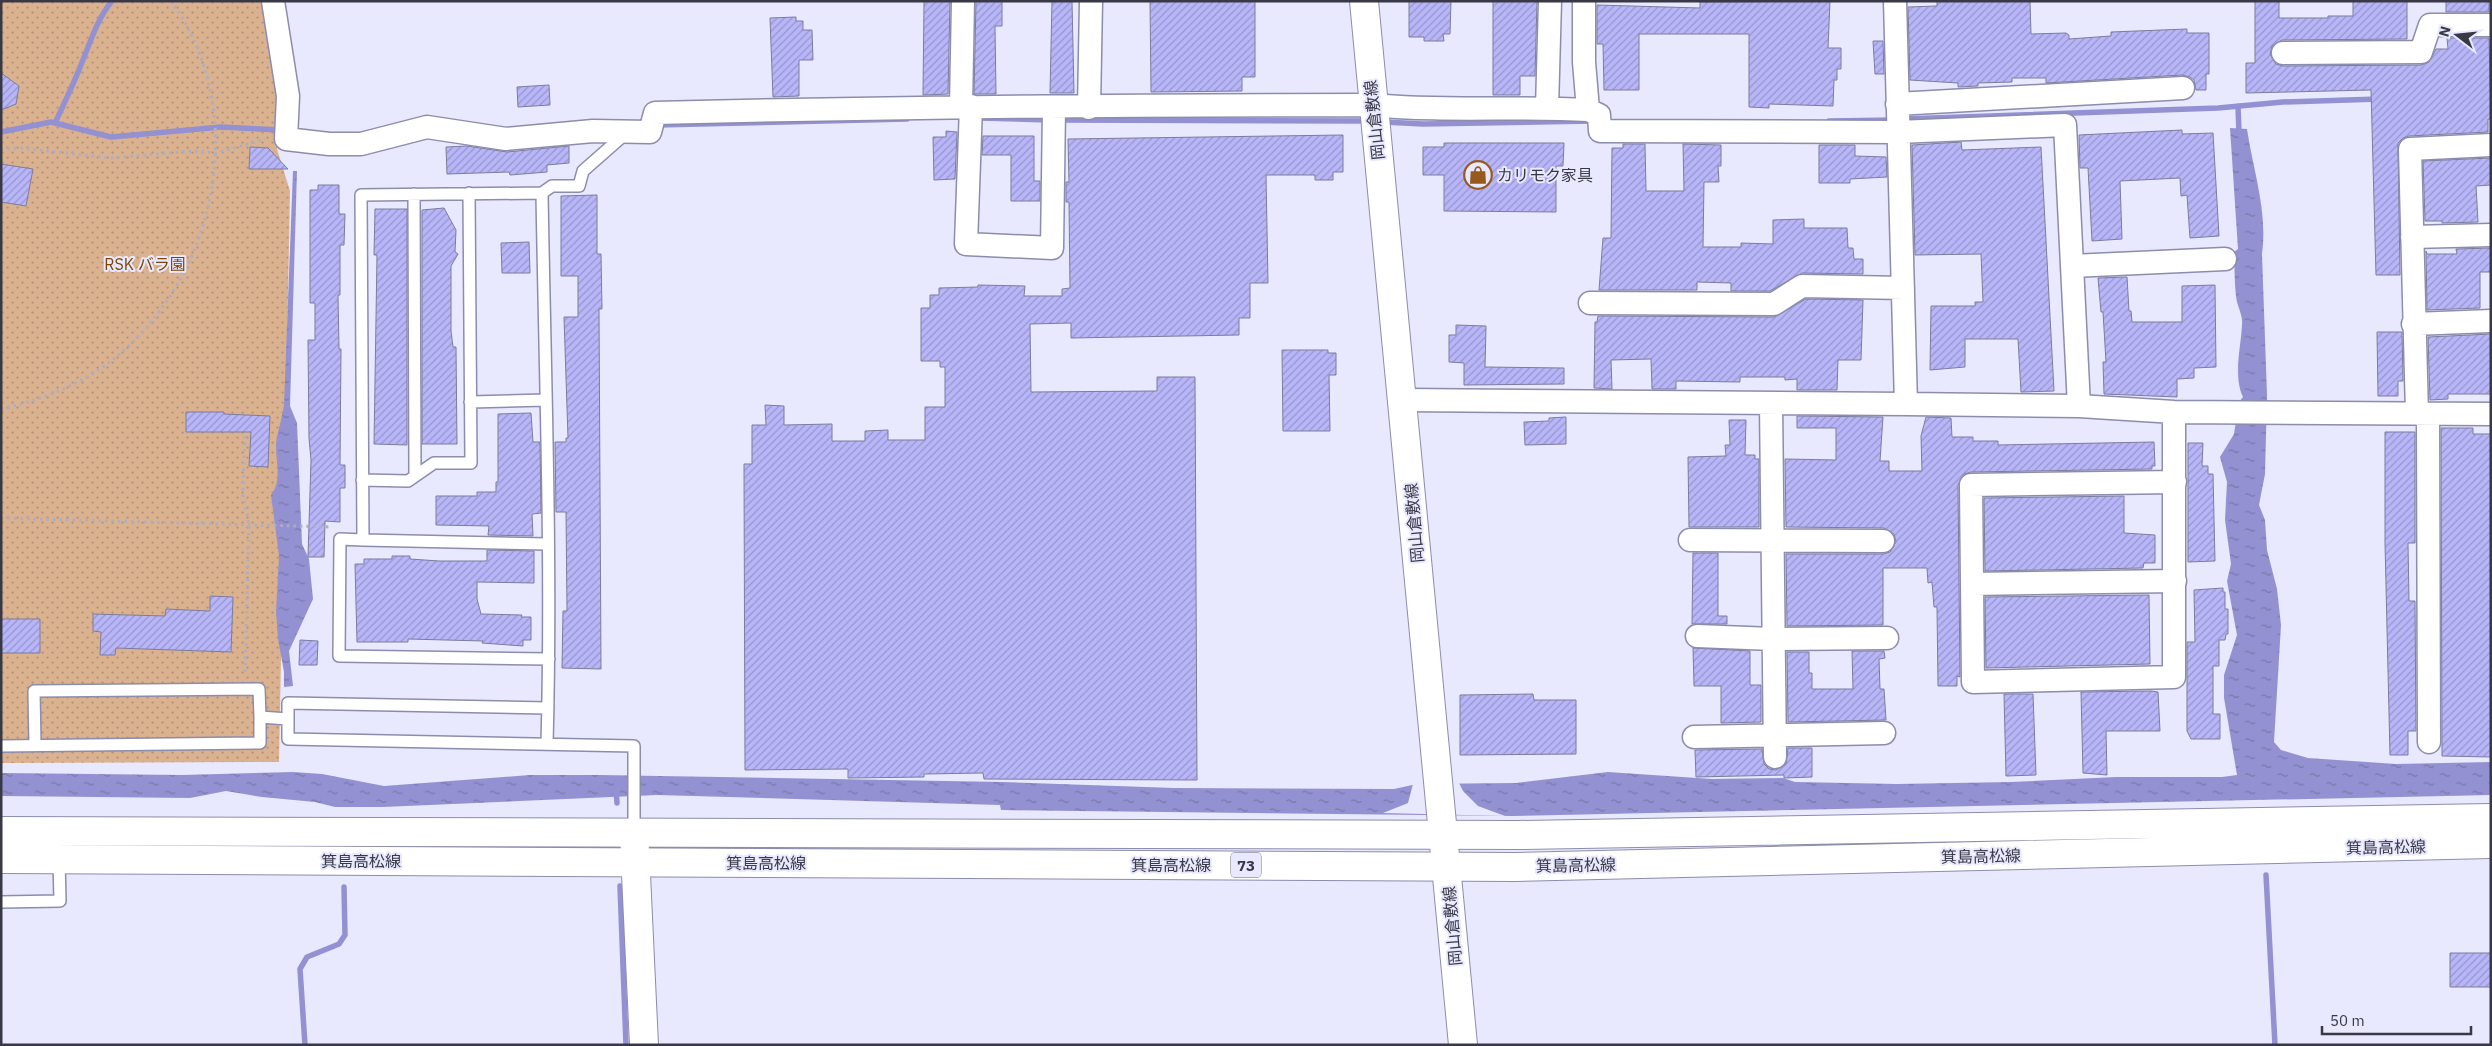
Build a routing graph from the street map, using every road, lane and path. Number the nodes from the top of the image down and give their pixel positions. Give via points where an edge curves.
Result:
1 (171, 1) edge
2 (273, 1) edge
3 (963, 1) edge
4 (1091, 1) edge
5 (1364, 1) edge
6 (1550, 1) edge
7 (1584, 1) edge
8 (1895, 1) edge
9 (2491, 25) edge
10 (2283, 53) dead end
11 (2183, 88) dead end
12 (1089, 108) junction
13 (1547, 108) junction
14 (968, 112) junction
15 (1373, 114) junction
16 (1054, 115) junction
17 (1596, 118) junction
18 (1898, 119) junction
19 (628, 131) junction
20 (286, 133) junction
21 (2491, 145) edge
22 (1, 149) edge
23 (216, 153) junction
24 (469, 193) junction
25 (542, 193) junction
26 (414, 194) junction
27 (2491, 235) edge
28 (2412, 237) junction
29 (2225, 259) dead end
30 (2072, 266) junction
31 (1903, 288) junction
32 (1590, 303) dead end
33 (2491, 321) edge
34 (2413, 324) junction
35 (545, 400) junction
36 (1403, 400) junction
37 (470, 402) junction
38 (1771, 403) junction
39 (1906, 404) junction
40 (2079, 406) junction
41 (1, 409) edge
42 (2174, 412) junction
43 (2422, 414) junction
44 (2491, 414) edge
45 (244, 436) dead end
46 (416, 476) junction
47 (362, 480) junction
48 (2175, 482) junction
49 (1, 518) edge
50 (249, 525) junction
51 (340, 539) junction
52 (363, 540) junction
53 (1690, 540) dead end
54 (1772, 540) junction
55 (1883, 541) dead end
56 (547, 544) junction
57 (2174, 581) junction
58 (1972, 584) junction
59 (1697, 636) dead end
60 (1887, 638) dead end
61 (1773, 639) junction
62 (549, 659) junction
63 (245, 688) junction
64 (548, 708) junction
65 (260, 718) junction
66 (281, 718) junction
67 (1884, 733) dead end
68 (1774, 735) junction
69 (1694, 737) dead end
70 (2429, 742) dead end
71 (547, 744) junction
72 (35, 745) junction
73 (1, 746) edge
74 (1775, 758) dead end
75 (2491, 818) edge
76 (1442, 824) junction
77 (1, 831) edge
78 (634, 832) junction
79 (2491, 844) edge
80 (1, 859) edge
81 (59, 859) junction
82 (635, 862) junction
83 (1446, 867) junction
84 (1, 902) edge
85 (644, 1045) edge
86 (1463, 1045) edge

1 - 23 path via 196,47 209,88
2 - 20 street via 288,96
3 - 14 street
4 - 12 street
5 - 15 main road, 岡山倉敷線
6 - 13 street
7 - 17 street via 1584,62
8 - 18 street
9 - 10 street via 2430,25 2421,52
11 - 18 street
12 - 15 street
12 - 16 street
13 - 15 street via 1414,109
13 - 17 street
14 - 16 street
14 - 16 street via 966,244 1052,248
14 - 19 street via 655,113 650,132
15 - 36 main road, 岡山倉敷線
17 - 18 street via 1600,131
18 - 30 street via 2065,126
18 - 31 street
19 - 20 street via 593,131 506,140 427,128 361,144 329,144
19 - 25 lane via 583,171 579,186 552,186
20 - 23 path
21 - 28 street via 2410,149
22 - 23 path via 21,148 110,158 193,151
23 - 41 path via 207,217 192,259 172,296 142,333 111,361 74,384 34,402
24 - 25 lane
24 - 26 lane
24 - 37 lane
25 - 35 lane
26 - 46 lane
26 - 47 lane via 360,195
27 - 28 street
28 - 34 street
29 - 30 street
30 - 40 street
31 - 32 street via 1802,286 1774,304
31 - 39 street
33 - 34 street
34 - 43 street
35 - 37 lane
35 - 56 lane
36 - 38 street
36 - 76 main road, 岡山倉敷線
37 - 46 lane via 471,463 434,463
38 - 39 street
38 - 54 street
39 - 40 street
40 - 42 street
42 - 43 street
42 - 48 street
43 - 44 street
43 - 70 street
45 - 50 path via 243,495
46 - 47 lane via 408,481
47 - 52 lane
48 - 57 street
48 - 58 street via 1971,485
49 - 50 path
50 - 51 path via 332,527
50 - 63 path
51 - 52 lane
51 - 62 lane via 339,656
52 - 56 lane
53 - 54 street
54 - 55 street
54 - 61 street
56 - 62 lane
57 - 58 street
57 - 58 street via 2174,676 1973,682
59 - 61 street
60 - 61 street
61 - 68 street
62 - 64 lane
63 - 65 lane via 259,688
63 - 72 lane via 34,690
64 - 66 lane via 288,703
64 - 71 lane
65 - 66 lane
65 - 72 lane via 260,743
66 - 71 lane via 288,739
67 - 68 street
68 - 69 street
68 - 74 street
71 - 78 lane via 634,746
72 - 73 lane
75 - 76 main road, 箕島高松線 / 73 via 1517,835
76 - 78 main road, 箕島高松線 / 73
76 - 83 main road, 岡山倉敷線
77 - 78 main road, 箕島高松線 / 73
78 - 82 main road
79 - 83 main road, 箕島高松線 / 73
80 - 81 main road, 箕島高松線 / 73
81 - 82 main road, 箕島高松線 / 73
81 - 84 lane via 60,902
82 - 83 main road, 箕島高松線 / 73
82 - 85 main road
83 - 86 main road, 岡山倉敷線

